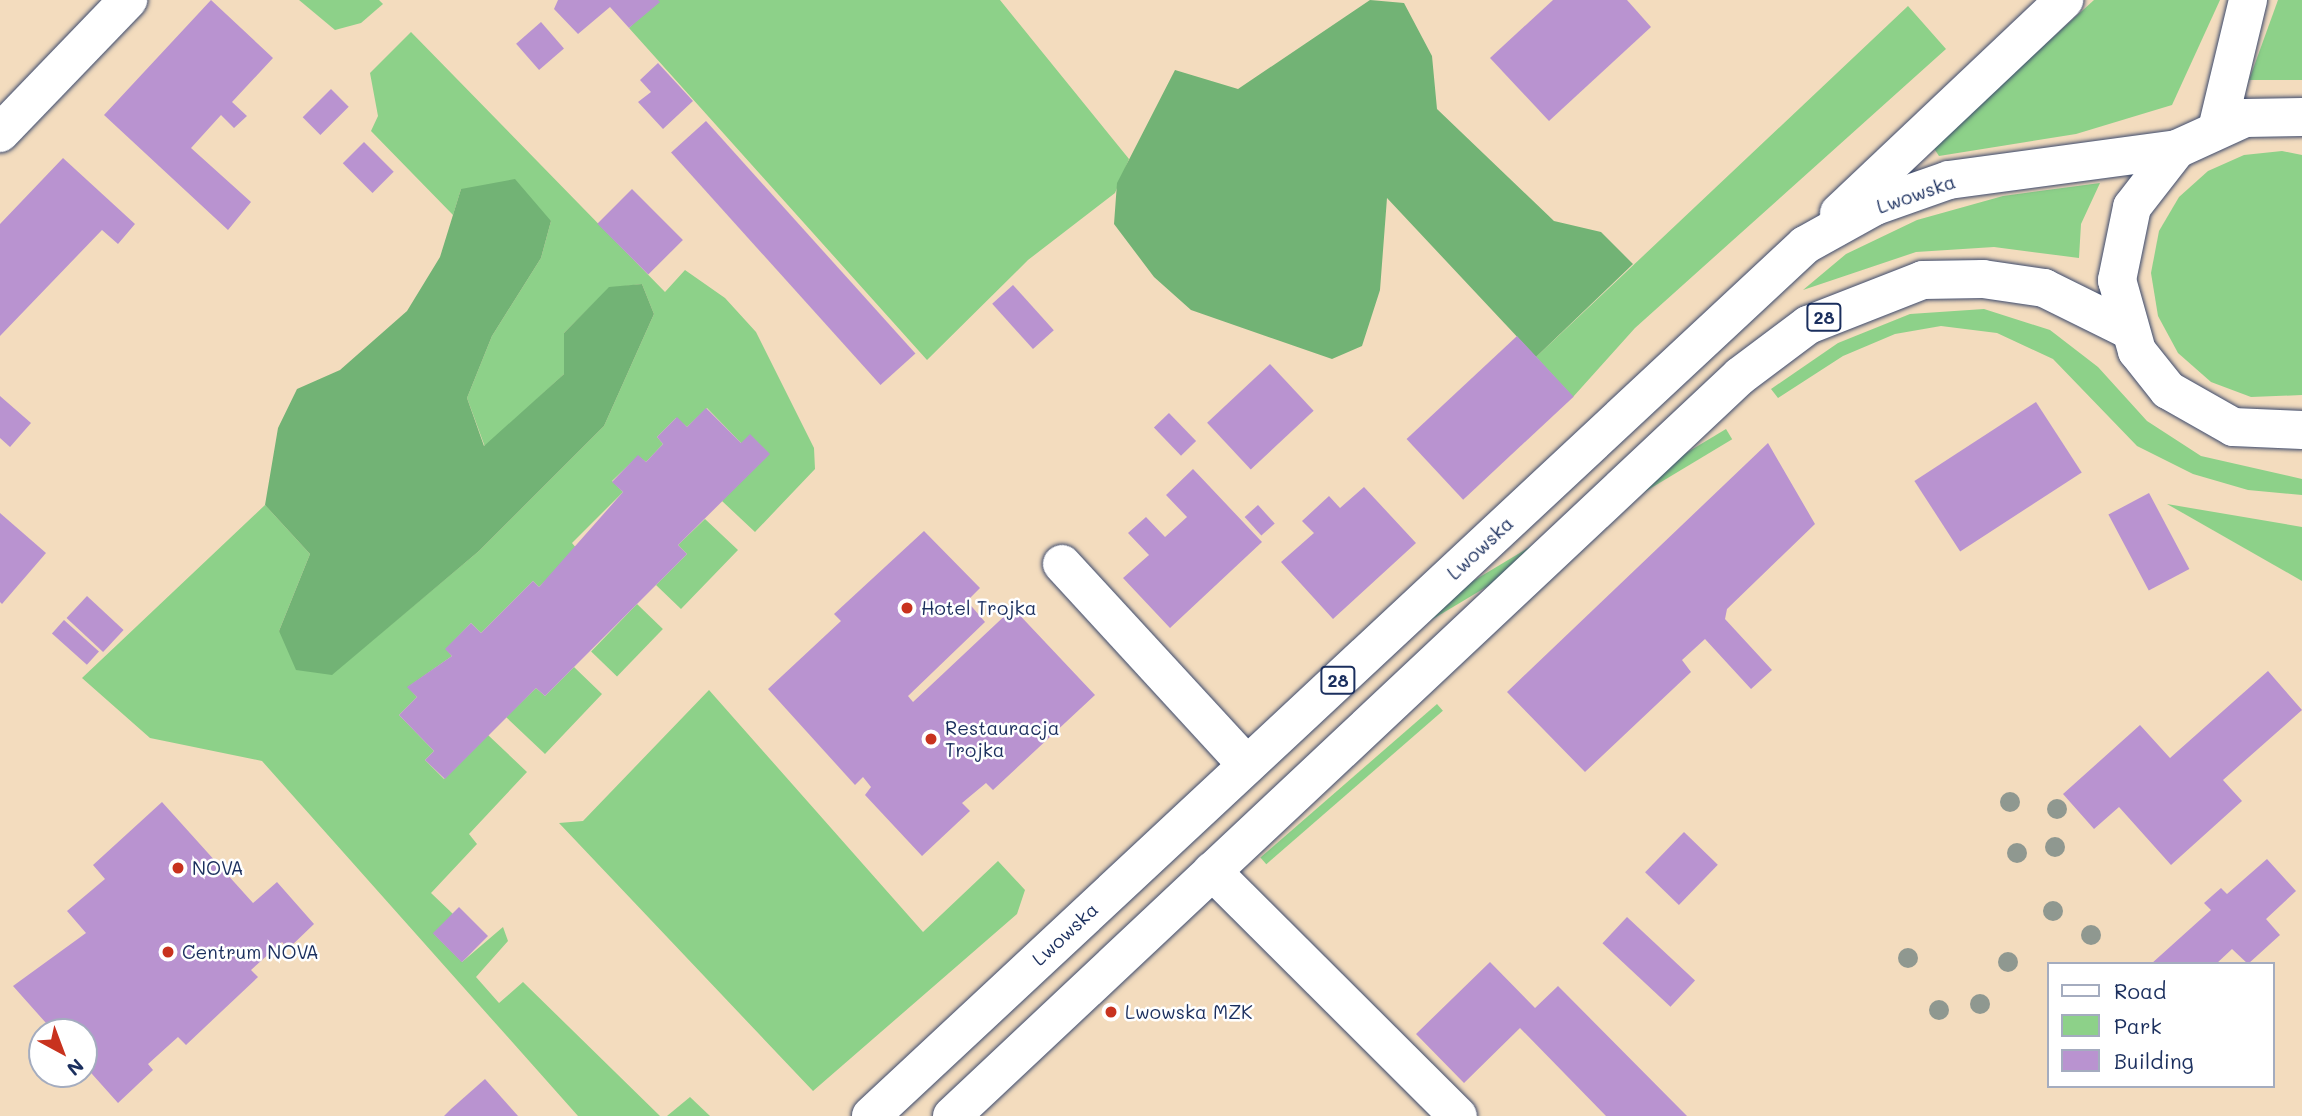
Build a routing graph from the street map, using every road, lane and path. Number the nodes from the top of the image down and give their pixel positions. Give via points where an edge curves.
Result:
1 (128, 0) edge
2 (2064, 0) edge
3 (2248, 0) edge
4 (2302, 117) edge
5 (2218, 125) junction
6 (0, 133) edge
7 (2177, 149) junction
8 (1805, 245) junction
9 (2127, 329) junction
10 (2295, 433) edge
11 (1062, 564) dead end
12 (1247, 765) junction
13 (1212, 871) junction
14 (871, 1116) edge
15 (952, 1116) edge
16 (1458, 1116) edge

1 - 6 main road
2 - 8 main road, 28
3 - 5 main road
4 - 5 main road, 28 via 2273,114
5 - 7 main road, 28
7 - 8 main road, Lwowska / 28 via 1949,180 1875,206
7 - 9 main road, 28 via 2144,185 2123,231 2117,280
8 - 12 main road, Lwowska / 28
9 - 10 main road, 28 via 2151,372 2188,406 2233,427
9 - 13 main road, 28 via 2044,288 1983,279 1923,280 1808,325 1740,376
11 - 12 main road
12 - 14 main road, Lwowska / 28
13 - 15 main road, 28
13 - 16 main road

